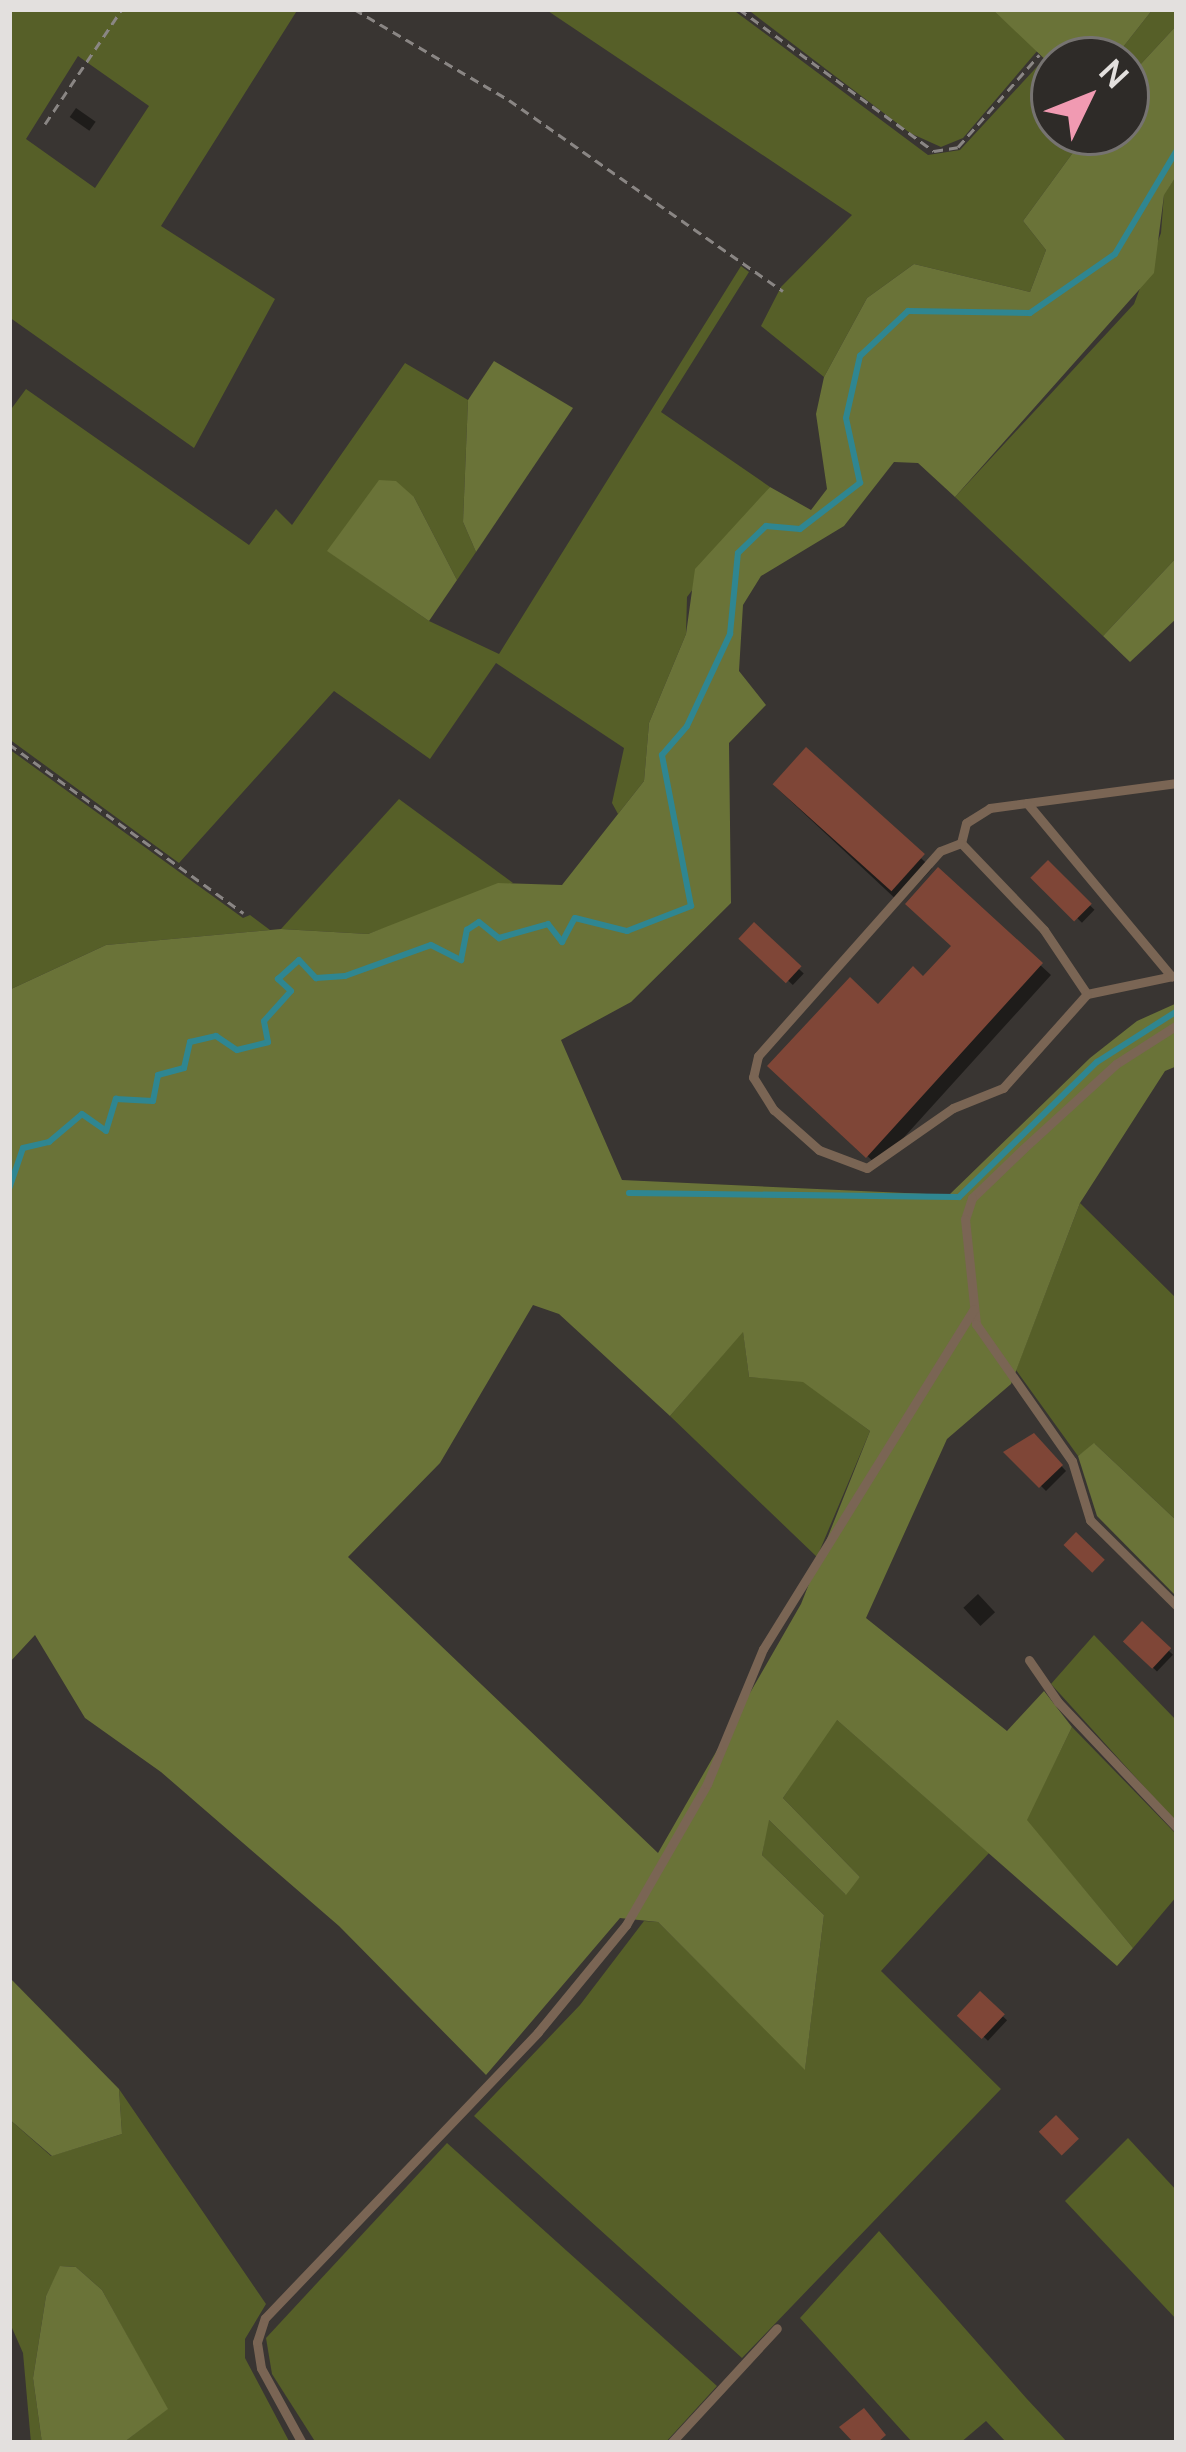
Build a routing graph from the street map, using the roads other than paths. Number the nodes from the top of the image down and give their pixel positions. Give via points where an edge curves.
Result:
1 (1177, 783) edge
2 (1027, 803) junction
3 (961, 843) junction
4 (1174, 976) edge
5 (1087, 994) junction
6 (1177, 1025) edge
7 (974, 1309) junction
8 (1177, 1606) edge
9 (1029, 1660) dead end
10 (1177, 1828) edge
11 (777, 2328) dead end
12 (302, 2443) edge
13 (671, 2443) edge

1 - 2 lane
2 - 3 lane via 990,808 966,823
2 - 4 lane
3 - 5 lane via 1043,930
3 - 5 lane via 940,850 758,1056 753,1077 774,1110 819,1150 867,1168 953,1108 1003,1088
4 - 5 lane
6 - 7 lane via 1117,1064 971,1198 965,1248
7 - 8 lane via 991,1352 1072,1461 1090,1520
7 - 12 lane via 763,1648 707,1784 626,1925 538,2032 266,2318 257,2342 261,2368
9 - 10 lane
11 - 13 lane

